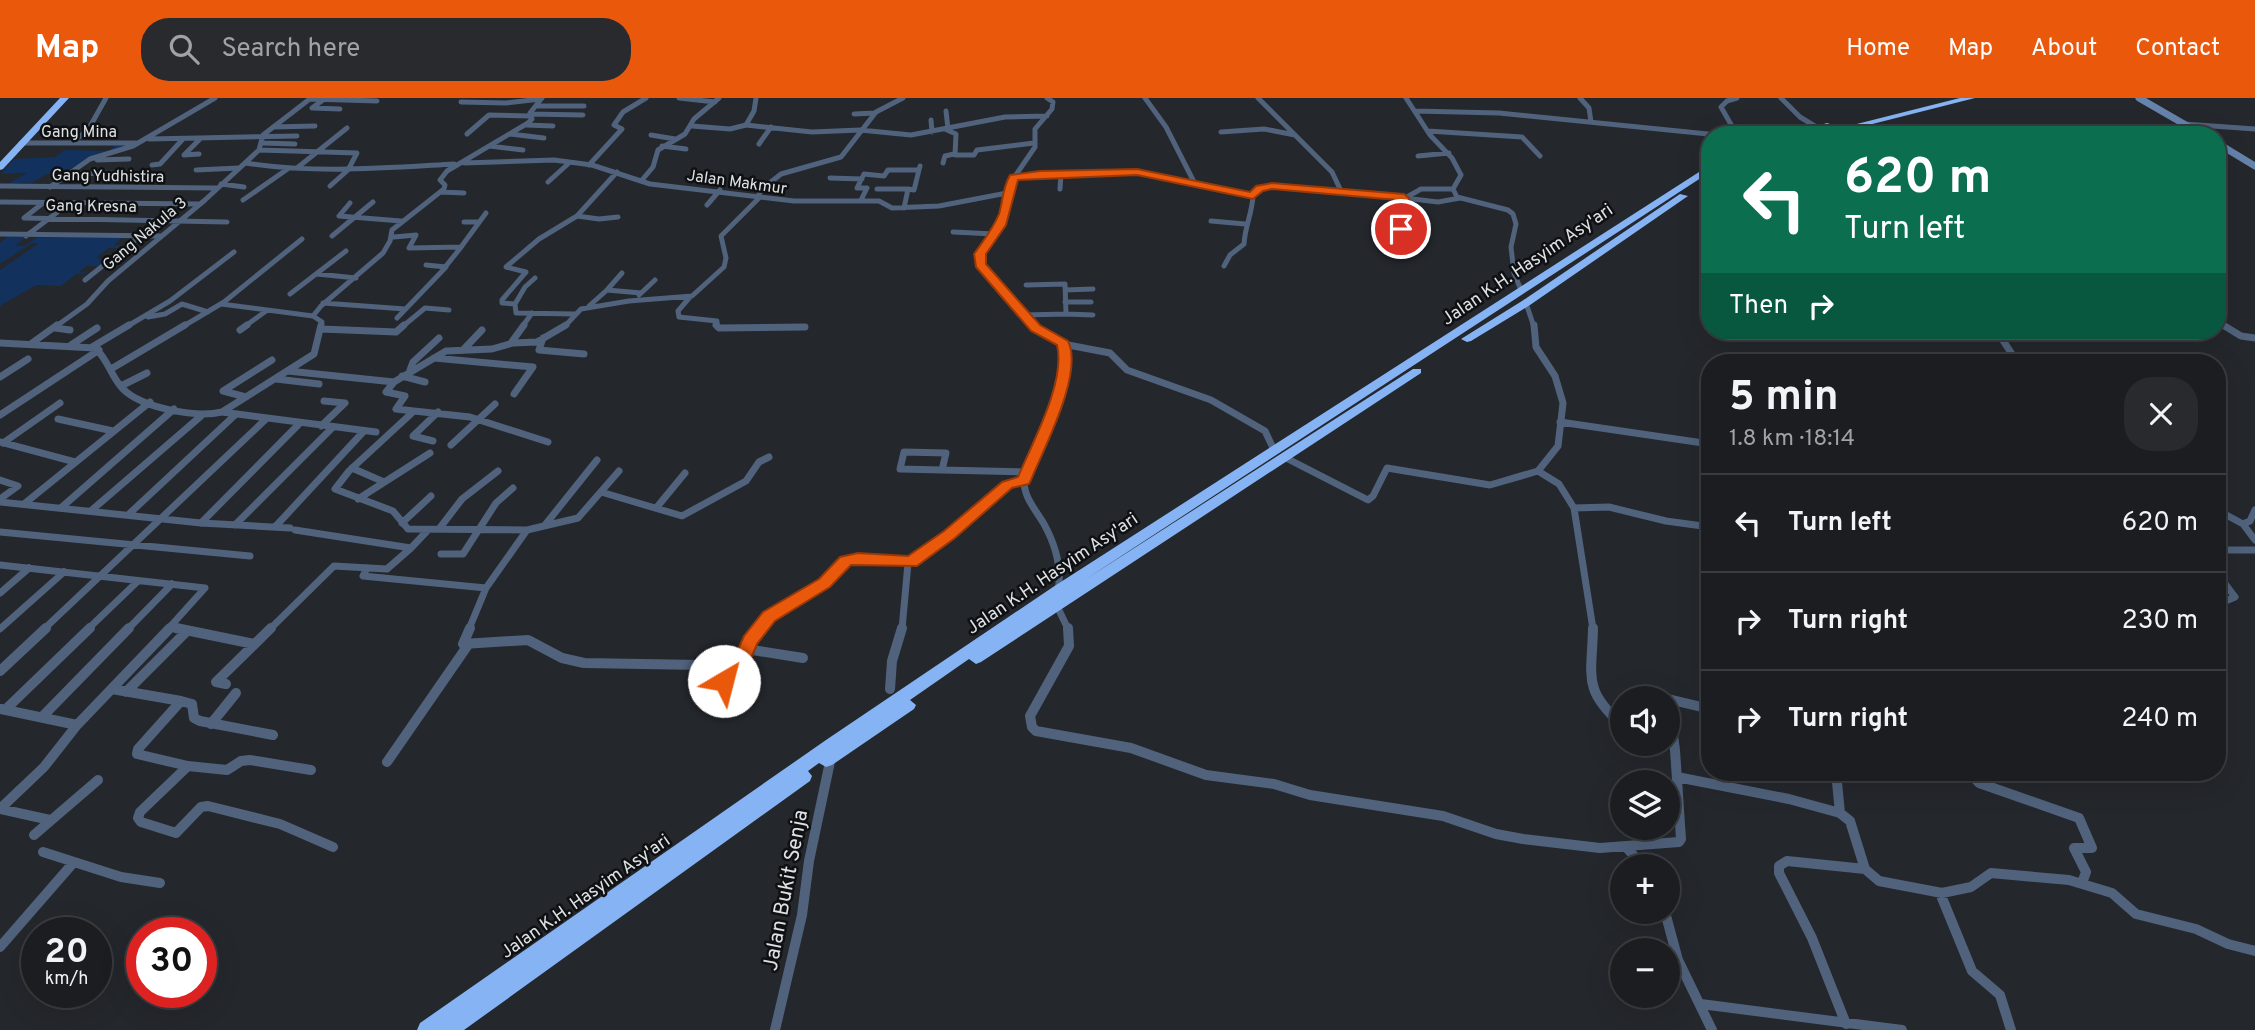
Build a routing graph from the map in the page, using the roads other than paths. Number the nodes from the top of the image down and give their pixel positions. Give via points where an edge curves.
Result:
1 (65, 98) edge
2 (106, 98) edge
3 (215, 98) edge
4 (310, 98) edge
5 (646, 98) edge
6 (679, 98) edge
7 (756, 98) edge
8 (903, 98) edge
9 (1047, 98) edge
10 (1145, 98) edge
11 (1258, 98) edge
12 (1406, 98) edge
13 (1580, 98) edge
14 (1737, 98) edge
15 (1781, 98) edge
16 (1957, 98) edge
17 (1971, 98) edge
18 (2139, 98) edge
19 (359, 99) edge
20 (323, 100) edge
21 (717, 100) edge
22 (377, 101) dead end
23 (541, 101) edge
24 (461, 102) dead end
25 (1935, 102) edge
26 (584, 106) dead end
27 (340, 109) dead end
28 (946, 111) dead end
29 (1415, 111) junction
30 (875, 113) junction
31 (854, 114) dead end
32 (531, 115) junction
33 (583, 115) dead end
34 (1047, 116) junction
35 (931, 120) dead end
36 (1591, 122) junction
37 (2184, 124) junction
38 (526, 125) junction
39 (746, 125) junction
40 (315, 126) dead end
41 (553, 126) dead end
42 (692, 126) junction
43 (1732, 126) edge
44 (1813, 126) edge
45 (1843, 126) edge
46 (1848, 126) edge
47 (2187, 126) edge
48 (2208, 126) edge
49 (273, 127) junction
50 (771, 127) junction
51 (347, 128) dead end
52 (2226, 128) edge
53 (860, 130) junction
54 (947, 130) junction
55 (2255, 130) edge
56 (1428, 131) junction
57 (932, 132) junction
58 (1221, 132) dead end
59 (1701, 133) edge
60 (467, 134) dead end
61 (510, 134) junction
62 (263, 135) junction
63 (650, 135) dead end
64 (1296, 135) junction
65 (297, 136) dead end
66 (201, 138) junction
67 (544, 138) dead end
68 (146, 139) junction
69 (183, 139) junction
70 (676, 139) junction
71 (75, 141) junction
72 (21, 143) junction
73 (138, 143) junction
74 (263, 143) junction
75 (1034, 143) junction
76 (295, 144) dead end
77 (759, 144) dead end
78 (490, 146) junction
79 (662, 146) junction
80 (2226, 148) edge
81 (686, 149) dead end
82 (259, 150) junction
83 (523, 150) dead end
84 (318, 152) junction
85 (1449, 153) junction
86 (199, 154) dead end
87 (954, 155) junction
88 (1418, 156) dead end
89 (1540, 156) dead end
90 (129, 159) dead end
91 (88, 160) junction
92 (245, 163) junction
93 (464, 163) junction
94 (569, 163) junction
95 (943, 163) dead end
96 (454, 164) junction
97 (152, 165) dead end
98 (589, 165) junction
99 (0, 166) edge
100 (2255, 166) edge
101 (238, 168) junction
102 (289, 168) junction
103 (297, 168) junction
104 (196, 170) dead end
105 (348, 170) junction
106 (617, 172) junction
107 (118, 173) dead end
108 (65, 174) junction
109 (1061, 174) junction
110 (1701, 174) edge
111 (884, 176) junction
112 (830, 178) dead end
113 (1013, 178) junction
114 (862, 179) junction
115 (642, 180) junction
116 (548, 182) dead end
117 (1194, 183) junction
118 (1701, 183) edge
119 (0, 186) edge
120 (219, 186) junction
121 (330, 186) dead end
122 (50, 187) junction
123 (244, 187) dead end
124 (867, 188) junction
125 (877, 189) junction
126 (908, 189) junction
127 (1060, 189) dead end
128 (1453, 189) junction
129 (720, 191) junction
130 (1342, 191) junction
131 (440, 192) junction
132 (464, 193) dead end
133 (1007, 193) junction
134 (1253, 196) junction
135 (759, 197) junction
136 (1404, 198) junction
137 (1460, 198) junction
138 (243, 200) dead end
139 (861, 200) junction
140 (0, 202) edge
141 (373, 202) dead end
142 (43, 203) junction
143 (69, 203) junction
144 (351, 203) dead end
145 (201, 204) junction
146 (707, 205) dead end
147 (904, 208) junction
148 (486, 213) dead end
149 (577, 216) junction
150 (357, 217) junction
151 (618, 217) dead end
152 (48, 219) junction
153 (182, 220) junction
154 (401, 221) junction
155 (1211, 221) dead end
156 (226, 222) dead end
157 (464, 222) dead end
158 (479, 222) junction
159 (1244, 224) junction
160 (1401, 229) dead end
161 (953, 232) dead end
162 (0, 234) edge
163 (994, 234) junction
164 (26, 236) junction
165 (162, 236) junction
166 (332, 236) dead end
167 (139, 237) junction
168 (394, 237) junction
169 (302, 239) dead end
170 (1607, 241) junction
171 (461, 246) junction
172 (438, 248) junction
173 (346, 251) dead end
174 (234, 252) dead end
175 (430, 258) dead end
176 (426, 265) dead end
177 (446, 266) junction
178 (1224, 266) dead end
179 (622, 273) dead end
180 (317, 274) junction
181 (356, 278) junction
182 (535, 278) dead end
183 (85, 280) dead end
184 (655, 280) dead end
185 (1026, 285) dead end
186 (1093, 289) dead end
187 (607, 290) junction
188 (1065, 290) junction
189 (641, 293) junction
190 (290, 294) dead end
191 (690, 297) junction
192 (1523, 297) junction
193 (635, 300) junction
194 (170, 301) junction
195 (1066, 302) junction
196 (1091, 302) dead end
197 (323, 303) junction
198 (181, 304) junction
199 (221, 304) junction
200 (515, 304) junction
201 (587, 307) junction
202 (405, 309) junction
203 (449, 310) dead end
204 (208, 312) junction
205 (266, 312) junction
206 (532, 313) junction
207 (575, 314) junction
208 (1066, 314) junction
209 (1024, 315) junction
210 (1093, 315) dead end
211 (313, 316) junction
212 (142, 317) junction
213 (397, 318) dead end
214 (805, 327) dead end
215 (2226, 327) edge
216 (55, 328) junction
217 (97, 328) dead end
218 (321, 329) junction
219 (70, 330) dead end
220 (240, 330) dead end
221 (482, 330) dead end
222 (439, 338) dead end
223 (543, 338) junction
224 (2255, 338) edge
225 (0, 343) edge
226 (511, 343) junction
227 (32, 344) junction
228 (1063, 344) junction
229 (71, 345) junction
230 (95, 348) junction
231 (463, 349) junction
232 (584, 354) dead end
233 (434, 358) junction
234 (28, 359) dead end
235 (272, 360) dead end
236 (111, 369) junction
237 (0, 370) edge
238 (410, 370) junction
239 (10, 371) junction
240 (288, 371) junction
241 (147, 373) dead end
242 (0, 377) edge
243 (276, 379) junction
244 (398, 379) junction
245 (425, 382) dead end
246 (319, 384) dead end
247 (121, 386) junction
248 (514, 394) dead end
249 (246, 397) junction
250 (324, 401) dead end
251 (150, 402) junction
252 (60, 403) dead end
253 (495, 404) dead end
254 (174, 409) junction
255 (414, 411) junction
256 (222, 412) junction
257 (438, 412) junction
258 (0, 415) edge
259 (235, 415) junction
260 (201, 416) junction
261 (58, 419) dead end
262 (266, 419) junction
263 (479, 420) junction
264 (1560, 422) junction
265 (299, 424) junction
266 (321, 426) junction
267 (332, 428) junction
268 (113, 431) junction
269 (364, 431) junction
270 (376, 432) dead end
271 (433, 441) dead end
272 (548, 442) dead end
273 (1, 443) edge
274 (1701, 443) edge
275 (451, 445) dead end
276 (430, 453) dead end
277 (769, 457) dead end
278 (1279, 457) junction
279 (974, 459) dead end
280 (597, 460) dead end
281 (75, 462) junction
282 (352, 468) junction
283 (942, 470) junction
284 (498, 471) dead end
285 (619, 471) dead end
286 (972, 471) junction
287 (1538, 471) junction
288 (685, 473) dead end
289 (1025, 476) junction
290 (0, 480) edge
291 (384, 482) junction
292 (513, 488) dead end
293 (601, 492) junction
294 (431, 496) dead end
295 (358, 499) junction
296 (0, 501) edge
297 (24, 504) junction
298 (62, 507) junction
299 (657, 507) junction
300 (1574, 508) junction
301 (1207, 509) junction
302 (92, 510) junction
303 (2255, 510) edge
304 (128, 514) junction
305 (2226, 515) edge
306 (161, 518) junction
307 (201, 523) junction
308 (402, 523) junction
309 (545, 524) junction
310 (2243, 524) junction
311 (235, 526) junction
312 (1701, 526) edge
313 (275, 527) junction
314 (439, 529) junction
315 (428, 530) junction
316 (477, 530) junction
317 (527, 530) junction
318 (0, 532) edge
319 (1142, 536) junction
320 (2255, 540) edge
321 (133, 544) junction
322 (411, 548) junction
323 (2226, 550) edge
324 (2255, 550) edge
325 (441, 554) dead end
326 (250, 556) dead end
327 (908, 563) junction
328 (0, 565) edge
329 (29, 568) junction
330 (367, 568) junction
331 (64, 572) junction
332 (100, 576) junction
333 (138, 581) junction
334 (173, 584) junction
335 (2226, 585) edge
336 (486, 588) junction
337 (0, 593) edge
338 (2226, 598) edge
339 (1057, 599) junction
340 (173, 627) junction
341 (0, 629) edge
342 (187, 631) junction
343 (254, 644) junction
344 (468, 645) junction
345 (746, 649) junction
346 (803, 657) dead end
347 (740, 660) junction
348 (701, 665) junction
349 (0, 671) edge
350 (734, 681) junction
351 (748, 683) dead end
352 (226, 684) dead end
353 (112, 689) junction
354 (890, 689) dead end
355 (126, 692) junction
356 (236, 693) dead end
357 (181, 701) junction
358 (1680, 701) edge
359 (1701, 707) edge
360 (3, 709) edge
361 (1610, 714) edge
362 (42, 717) junction
363 (211, 724) junction
364 (77, 725) junction
365 (273, 734) dead end
366 (831, 757) junction
367 (387, 762) dead end
368 (188, 766) junction
369 (311, 770) dead end
370 (1680, 778) edge
371 (98, 780) dead end
372 (1837, 781) edge
373 (1977, 781) edge
374 (0, 809) edge
375 (1840, 813) junction
376 (50, 820) junction
377 (34, 835) dead end
378 (1680, 840) edge
379 (333, 847) dead end
380 (1626, 848) junction
381 (43, 852) dead end
382 (1632, 854) edge
383 (75, 862) junction
384 (1865, 869) junction
385 (160, 883) dead end
386 (2082, 883) junction
387 (1940, 893) junction
388 (1668, 924) edge
389 (0, 947) edge
390 (2255, 951) edge
391 (1701, 1004) junction
392 (1846, 1024) junction
393 (428, 1030) edge
394 (448, 1030) edge
395 (775, 1030) edge
396 (1712, 1030) edge
397 (1902, 1030) edge
398 (2011, 1030) edge

1 - 72 highway
2 - 71 street via 88,130
3 - 68 street
4 - 20 street
4 - 49 street
5 - 98 street via 623,112 614,125 621,131
6 - 21 street
7 - 39 street
8 - 30 street
9 - 34 street via 1053,104
10 - 117 street via 1166,127
11 - 64 street
12 - 29 street
13 - 36 street via 1589,108
14 - 43 street via 1721,107
15 - 44 street
16 - 25 highway via 1929,103
17 - 25 highway
18 - 37 street
19 - 20 street
19 - 22 street
20 - 27 street via 313,108
21 - 42 street
23 - 24 street
23 - 26 street
23 - 32 street
25 - 45 highway via 1886,111
25 - 46 highway
28 - 54 street
29 - 36 street
29 - 56 street
30 - 31 street
30 - 53 street
32 - 33 street
32 - 38 street
32 - 60 street via 490,115
34 - 54 street via 1005,117
34 - 75 street via 1035,129
35 - 57 street
36 - 59 street
37 - 47 street
37 - 48 street
38 - 41 street
38 - 61 street
39 - 42 street via 730,129
39 - 50 street
40 - 49 street
42 - 70 street
49 - 62 street
50 - 53 street via 812,132
50 - 77 street
51 - 84 street
52 - 55 street
53 - 57 street via 911,135
53 - 135 street via 841,157 781,174
54 - 57 street
54 - 87 street via 957,138
56 - 85 street
56 - 89 street via 1522,137
58 - 64 street via 1261,129
61 - 67 street
61 - 78 street
62 - 65 street
62 - 66 street
62 - 74 street, Gang Nakula 3
63 - 70 street
64 - 130 street via 1332,172
66 - 69 street
66 - 86 street via 184,155
68 - 69 street
68 - 73 street
69 - 97 street via 160,164
70 - 79 street
71 - 72 street, Gang Mina
71 - 73 street, Gang Mina
72 - 99 highway
73 - 91 street
74 - 76 street
74 - 82 street, Gang Nakula 3
75 - 87 street
75 - 113 street
78 - 83 street
78 - 93 street
79 - 81 street
79 - 115 street
80 - 100 street
82 - 84 street
82 - 92 street, Gang Nakula 3
84 - 103 street
84 - 105 street via 357,153
85 - 88 street
85 - 128 street via 1461,175
87 - 95 street via 945,156
90 - 91 street
91 - 108 street
92 - 101 street, Gang Nakula 3
92 - 102 street, Jalan Makmur
93 - 94 street, Jalan Makmur via 537,159
93 - 96 street, Jalan Makmur
94 - 98 street, Jalan Makmur
94 - 116 street
96 - 105 street, Jalan Makmur
96 - 131 street via 441,179 446,186
98 - 106 street, Jalan Makmur
101 - 104 street
101 - 120 street, Gang Nakula 3
102 - 103 street, Jalan Makmur
102 - 138 street
103 - 105 street, Jalan Makmur
105 - 121 street
106 - 115 street, Jalan Makmur
106 - 149 street
107 - 108 street
108 - 122 street
109 - 113 street
109 - 117 street via 1137,172
109 - 127 street
110 - 170 highway, Jalan K.H. Hasyim Asy'ari
111 - 114 street via 864,174
111 - 125 street
111 - 126 street via 888,170 920,168 914,190
112 - 114 street
113 - 133 street
114 - 124 street via 857,188
115 - 129 street, Jalan Makmur
117 - 134 street
118 - 170 highway, Jalan K.H. Hasyim Asy'ari
119 - 122 street, Gang Yudhistira
120 - 122 street, Gang Yudhistira
120 - 123 street, Gang Yudhistira
120 - 145 street, Gang Nakula 3
124 - 125 street
124 - 139 street
125 - 126 street
126 - 147 street
128 - 136 street via 1421,189
128 - 137 street
129 - 135 street, Jalan Makmur
129 - 146 street
130 - 134 street via 1272,186 1260,188
130 - 136 street
131 - 132 street
131 - 154 street
133 - 147 street, Jalan Makmur
133 - 163 street via 1006,209
134 - 159 street via 1252,213
135 - 139 street, Jalan Makmur via 804,202
135 - 191 street via 721,236 724,267
136 - 137 street via 1438,202
136 - 160 street via 1411,218
137 - 192 street via 1511,212 1517,228 1511,247 1513,264
139 - 147 street, Jalan Makmur
140 - 142 street
141 - 150 street
142 - 143 street
142 - 152 street, Gang Kresna via 24,217
143 - 145 street
143 - 152 street
144 - 150 street via 339,215
145 - 153 street, Gang Nakula 3
148 - 158 street
149 - 151 street
149 - 200 street via 506,266 526,272 501,302
150 - 154 street
150 - 166 street
152 - 153 street, Gang Kresna
152 - 164 street
153 - 156 street, Gang Kresna
153 - 165 street, Gang Nakula 3
154 - 168 street via 392,230
155 - 159 street
157 - 158 street
158 - 171 street
159 - 178 street via 1244,244
161 - 163 street
162 - 164 street
163 - 209 street via 980,254 980,264
164 - 167 street
165 - 167 street
165 - 216 street, Gang Nakula 3
167 - 183 street
168 - 172 street via 416,235 409,247
168 - 181 street
169 - 199 street
170 - 192 highway, Jalan K.H. Hasyim Asy'ari
170 - 192 highway, Jalan K.H. Hasyim Asy'ari via 1566,261
171 - 172 street
171 - 177 street
172 - 175 street
173 - 180 street
174 - 194 street
176 - 177 street
177 - 202 street
179 - 187 street
180 - 181 street
180 - 190 street
181 - 197 street
182 - 200 street
184 - 189 street
185 - 188 street via 1065,284
186 - 188 street
187 - 189 street
187 - 201 street
188 - 195 street
189 - 193 street
191 - 193 street
191 - 214 street via 678,311 679,317 717,321 719,328
192 - 264 street via 1536,346 1562,393
192 - 278 highway, Jalan K.H. Hasyim Asy'ari
193 - 201 street
194 - 198 street
194 - 212 street
195 - 196 street
195 - 208 street
197 - 202 street
197 - 211 street
198 - 204 street
198 - 212 street via 165,314
199 - 204 street
199 - 205 street
200 - 206 street via 516,313
201 - 207 street
202 - 213 street
203 - 218 street via 425,308 396,332
204 - 236 street
205 - 211 street
205 - 220 street
206 - 207 street
206 - 226 street
207 - 223 street via 565,326
208 - 209 street
208 - 210 street
209 - 228 street
211 - 218 street via 321,320
212 - 230 street
215 - 224 street
216 - 219 street
216 - 227 street, Gang Nakula 3
217 - 229 street
218 - 240 street via 314,355
221 - 231 street
222 - 238 street
223 - 226 street via 535,343
223 - 232 street via 539,350
225 - 227 street
226 - 231 street via 492,349
227 - 229 street
228 - 278 street via 1110,353 1127,370 1211,400 1265,431
228 - 289 street via 1064,378
229 - 230 street
230 - 236 street
230 - 258 street
231 - 233 street
233 - 238 street
233 - 248 street via 533,367
234 - 239 street
235 - 249 street via 223,391
236 - 247 street
237 - 239 street
238 - 244 street
239 - 242 street
240 - 243 street
240 - 244 street
241 - 247 street
243 - 246 street
243 - 249 street
244 - 245 street
244 - 255 street via 386,392 405,396 396,409
247 - 251 street
249 - 256 street
250 - 266 street via 345,403
251 - 254 street
251 - 268 street
252 - 273 street
253 - 263 street
254 - 260 street
254 - 298 street
255 - 257 street
255 - 282 street
256 - 259 street
256 - 260 street
257 - 263 street
257 - 271 street via 413,436
259 - 262 street
259 - 304 street
260 - 302 street
261 - 268 street
262 - 265 street
262 - 306 street
263 - 272 street
263 - 275 street
264 - 274 street
264 - 287 street via 1556,452
265 - 266 street
265 - 307 street
266 - 267 street
267 - 269 street
267 - 311 street
268 - 281 street
269 - 270 street
269 - 313 street
273 - 281 street
276 - 291 street
277 - 299 street via 759,462 746,481 686,514 674,515
278 - 287 street via 1368,500 1387,468 1490,485
278 - 301 highway, Jalan K.H. Hasyim Asy'ari
278 - 319 highway, Jalan K.H. Hasyim Asy'ari via 1209,492
279 - 286 street
280 - 309 street
281 - 297 street
282 - 291 street
282 - 295 street via 335,489
283 - 283 street via 900,470 904,452 946,453
283 - 286 street
284 - 314 street via 462,499
285 - 293 street
286 - 289 street
287 - 300 street via 1559,484
288 - 299 street
289 - 327 street via 1007,485
289 - 339 street via 1030,503 1048,532 1059,572
290 - 296 street via 18,486
291 - 295 street
292 - 316 street
293 - 299 street
293 - 309 street via 578,518
294 - 308 street
295 - 308 street via 393,511
296 - 297 street
297 - 298 street
298 - 302 street
300 - 312 street via 1609,507
300 - 361 street via 1593,628 1591,687
301 - 319 highway via 1203,504 1158,533
301 - 339 highway, Jalan K.H. Hasyim Asy'ari
302 - 304 street
303 - 310 street
304 - 306 street
305 - 310 street
306 - 307 street
306 - 321 street
307 - 311 street
308 - 315 street via 408,529
309 - 317 street
310 - 320 street
311 - 313 street
313 - 322 street
314 - 315 street
314 - 316 street
315 - 322 street
316 - 317 street
316 - 325 street via 462,555
317 - 336 street
318 - 321 street
319 - 339 highway, Jalan K.H. Hasyim Asy'ari
321 - 326 street
321 - 332 street
322 - 330 street via 390,568
323 - 324 street
327 - 345 street via 845,561 825,583 769,617
327 - 354 street via 903,625 892,661
328 - 329 street
329 - 331 street
329 - 337 street
330 - 336 street via 363,576
330 - 343 street via 334,566
331 - 332 street
331 - 341 street
332 - 333 street
332 - 349 street
333 - 334 street
333 - 360 street
334 - 340 street via 206,588
334 - 362 street
335 - 338 street via 2235,597
336 - 344 street via 463,643
339 - 366 highway, Jalan K.H. Hasyim Asy'ari
339 - 380 street via 1068,626 1069,646 1030,716 1036,731 1131,748 1219,778 1443,816 1496,834 1563,846
339 - 393 highway, Jalan K.H. Hasyim Asy'ari via 832,745
340 - 342 street
340 - 353 street
342 - 343 street
342 - 355 street
343 - 352 street via 216,682
344 - 348 street via 520,639 576,663
344 - 367 street
345 - 346 street
345 - 347 street
347 - 348 street
347 - 350 street
348 - 350 street via 696,682
350 - 351 street
353 - 355 street
353 - 364 street
355 - 357 street
356 - 363 street
357 - 363 street via 192,704 194,718
357 - 368 street via 137,754
358 - 359 street
360 - 362 street
362 - 364 street
363 - 365 street
364 - 374 street via 44,767
366 - 394 highway, Jalan K.H. Hasyim Asy'ari
366 - 395 street, Jalan Bukit Senja via 809,861 803,915
368 - 369 street via 227,770 250,760
368 - 379 street via 140,812 141,822 176,833 201,807 208,806 280,824
370 - 375 street
371 - 376 street
372 - 375 street
373 - 386 street via 2079,818 2092,848 2074,848 2085,872
374 - 376 street
375 - 384 street via 1850,821
376 - 377 street
378 - 380 street
380 - 382 street
381 - 383 street
383 - 385 street via 137,882
383 - 389 street
384 - 387 street via 1879,881
384 - 392 street via 1787,861 1779,866
386 - 387 street via 1991,873 1971,887
386 - 390 street via 2112,892 2136,914
387 - 398 street via 1972,971 2000,995
388 - 391 street via 1678,960
391 - 392 street
391 - 396 street
392 - 397 street

